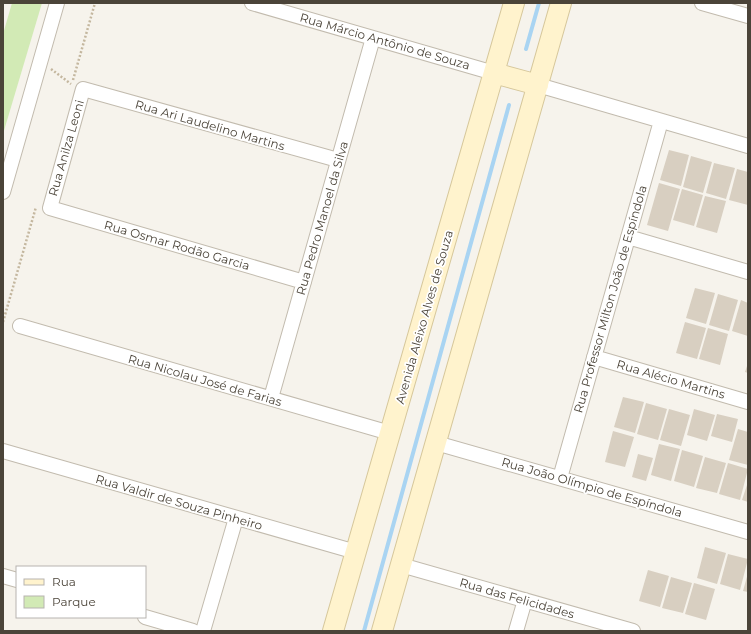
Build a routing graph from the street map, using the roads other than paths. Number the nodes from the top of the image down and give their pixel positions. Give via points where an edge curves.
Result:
1 (57, 3) edge
2 (252, 3) edge
3 (514, 3) edge
4 (562, 3) edge
5 (702, 3) edge
6 (748, 16) edge
7 (373, 38) junction
8 (494, 72) junction
9 (538, 85) junction
10 (77, 87) joint
11 (661, 121) junction
12 (748, 146) edge
13 (338, 160) junction
14 (3, 192) edge
15 (50, 208) joint
16 (628, 238) junction
17 (748, 272) edge
18 (304, 282) junction
19 (20, 326) dead end
20 (594, 357) junction
21 (271, 398) junction
22 (748, 402) edge
23 (390, 433) junction
24 (436, 443) junction
25 (3, 451) edge
26 (560, 478) junction
27 (236, 518) junction
28 (748, 532) edge
29 (356, 552) junction
30 (401, 565) junction
31 (3, 576) edge
32 (16, 580) edge
33 (525, 600) junction
34 (146, 617) edge
35 (193, 631) edge
36 (204, 631) edge
37 (333, 631) edge
38 (382, 631) edge
39 (516, 631) edge
40 (633, 631) edge

1 - 14 street
2 - 7 street, Rua Márcio Antônio de Souza
3 - 8 street, Avenida Aleixo Alves de Souza
4 - 9 street
5 - 6 street
7 - 8 street, Rua Márcio Antônio de Souza
7 - 13 street, Rua Pedro Manoel da Silva
8 - 9 street
8 - 23 street, Avenida Aleixo Alves de Souza
9 - 11 street
9 - 24 street
10 - 13 street, Rua Ari Laudelino Martins
10 - 15 street, Rua Anilza Leoni
11 - 12 street
11 - 16 street, Rua Professor Milton João de Espíndola
13 - 18 street, Rua Pedro Manoel da Silva
15 - 18 street, Rua Osmar Rodão Garcia
16 - 17 street
16 - 20 street, Rua Professor Milton João de Espíndola
18 - 21 street, Rua Pedro Manoel da Silva
19 - 21 street, Rua Nicolau José de Farias
20 - 22 street, Rua Alécio Martins
20 - 26 street, Rua Professor Milton João de Espíndola
21 - 23 street, Rua Nicolau José de Farias
23 - 29 street, Avenida Aleixo Alves de Souza
24 - 26 street, Rua João Olímpio de Espíndola
24 - 30 street
25 - 27 street, Rua Valdir de Souza Pinheiro
26 - 28 street, Rua João Olímpio de Espíndola
27 - 29 street, Rua Valdir de Souza Pinheiro
27 - 36 street
29 - 37 street, Avenida Aleixo Alves de Souza
30 - 33 street, Rua das Felicidades
30 - 38 street
31 - 32 street
33 - 39 street
33 - 40 street, Rua das Felicidades
34 - 35 street

